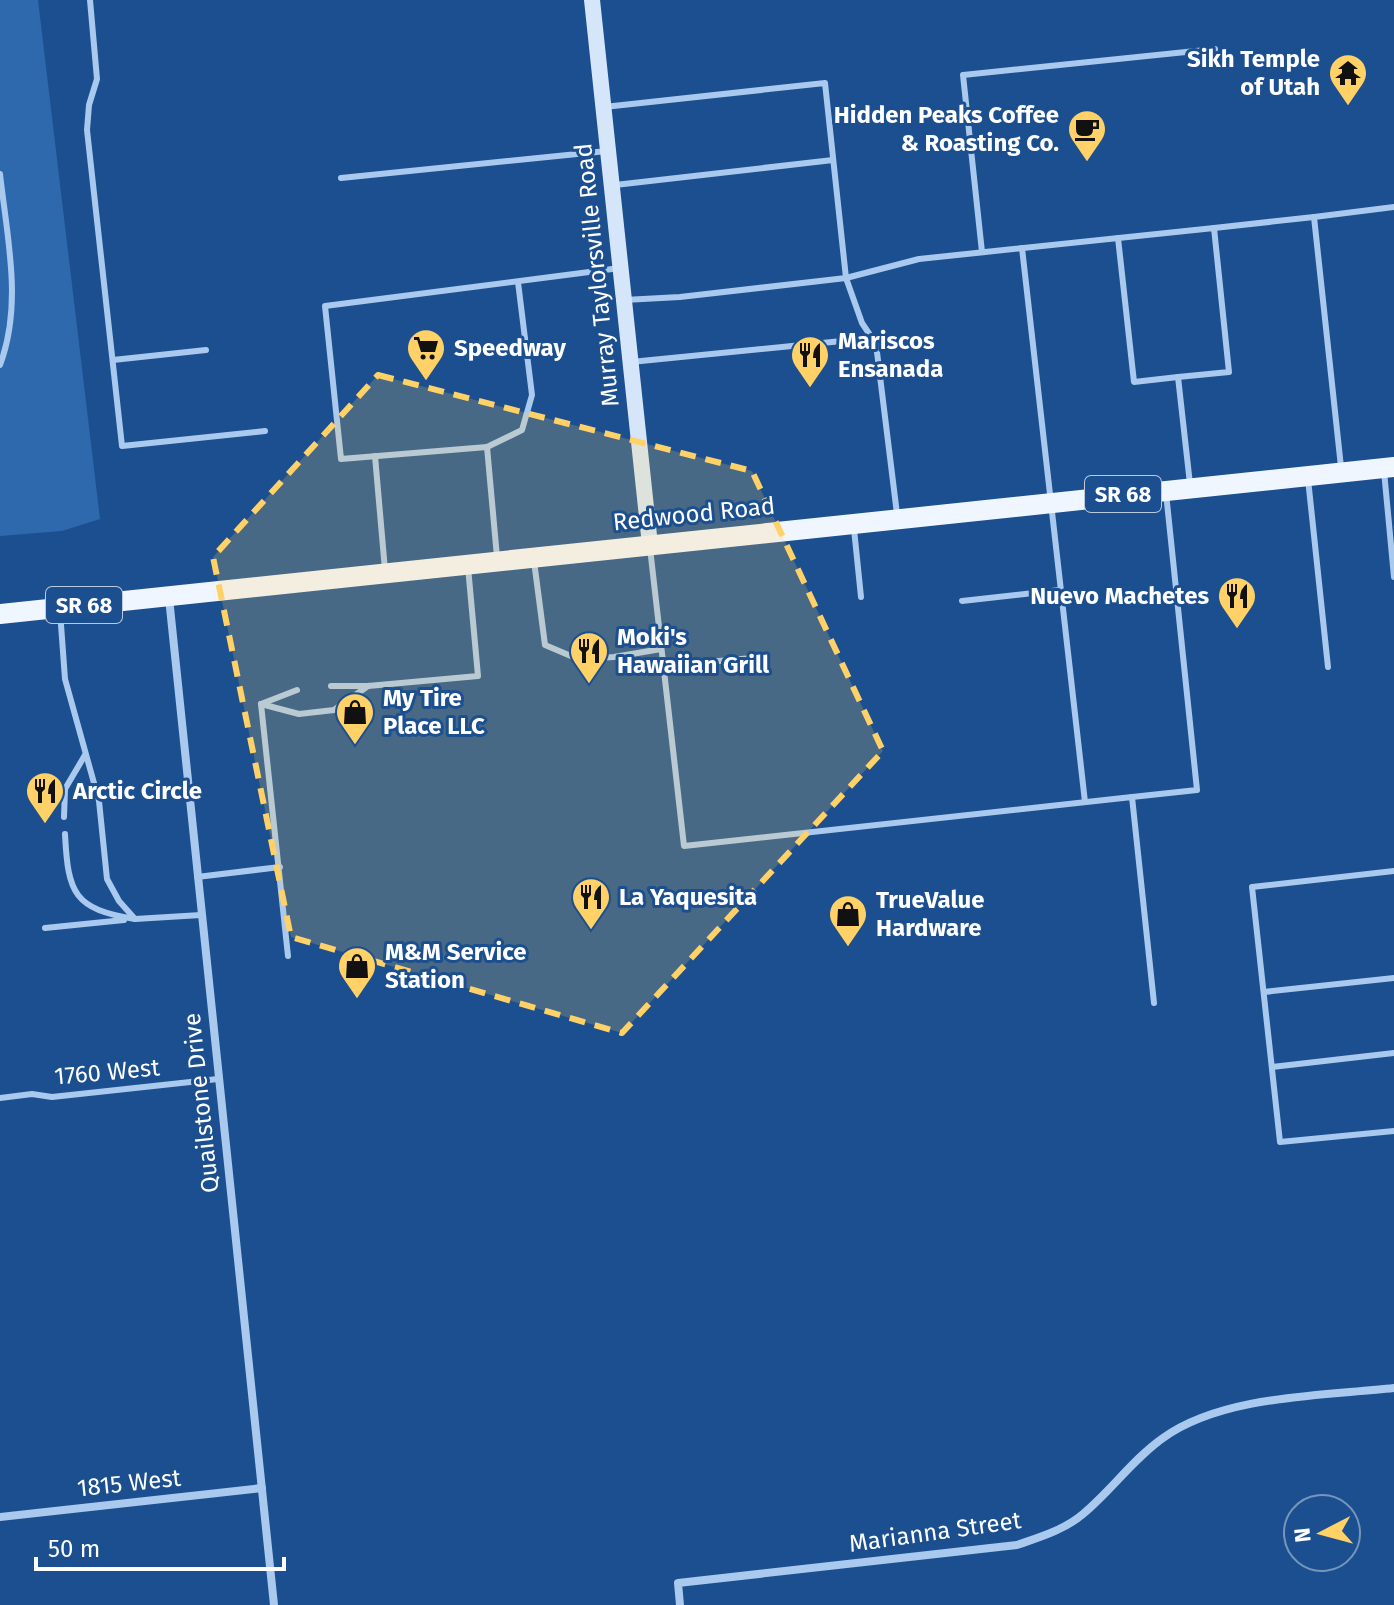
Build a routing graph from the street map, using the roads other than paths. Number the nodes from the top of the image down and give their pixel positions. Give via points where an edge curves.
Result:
1 (90, 0) edge
2 (592, 0) edge
3 (1215, 49) dead end
4 (604, 107) junction
5 (607, 151) junction
6 (833, 160) junction
7 (0, 174) edge
8 (341, 178) dead end
9 (612, 186) junction
10 (1394, 207) edge
11 (1314, 217) junction
12 (1214, 228) junction
13 (1118, 238) junction
14 (1022, 248) junction
15 (982, 252) junction
16 (620, 268) junction
17 (846, 278) junction
18 (518, 282) junction
19 (624, 300) junction
20 (872, 338) junction
21 (206, 350) dead end
22 (113, 360) junction
23 (631, 362) junction
24 (0, 365) edge
25 (1178, 377) junction
26 (265, 431) dead end
27 (487, 447) junction
28 (375, 456) junction
29 (1389, 467) edge
30 (1342, 472) junction
31 (1308, 476) junction
32 (1190, 488) junction
33 (1166, 490) junction
34 (1050, 502) junction
35 (897, 518) junction
36 (853, 523) junction
37 (650, 545) junction
38 (534, 557) junction
39 (498, 561) junction
40 (468, 564) junction
41 (385, 573) junction
42 (1394, 577) edge
43 (1060, 590) junction
44 (168, 597) junction
45 (861, 597) dead end
46 (962, 601) dead end
47 (60, 608) junction
48 (0, 614) edge
49 (661, 649) junction
50 (763, 657) dead end
51 (664, 666) junction
52 (1328, 667) dead end
53 (331, 686) dead end
54 (368, 686) junction
55 (297, 690) dead end
56 (261, 704) junction
57 (85, 755) junction
58 (1132, 797) junction
59 (1085, 802) junction
60 (64, 817) dead end
61 (65, 834) dead end
62 (280, 867) junction
63 (1394, 871) edge
64 (197, 877) junction
65 (201, 915) junction
66 (135, 919) junction
67 (45, 928) dead end
68 (288, 956) dead end
69 (1394, 978) edge
70 (1264, 992) junction
71 (1154, 1003) dead end
72 (1394, 1053) edge
73 (1272, 1067) junction
74 (218, 1079) junction
75 (0, 1098) edge
76 (1394, 1131) edge
77 (1394, 1388) edge
78 (262, 1488) junction
79 (0, 1517) edge
80 (274, 1605) edge
81 (680, 1605) edge

1 - 22 lane via 97,79 87,130
2 - 4 street, Murray Taylorsville Road
3 - 15 lane via 963,75
4 - 5 street, Murray Taylorsville Road
4 - 6 lane via 825,83
5 - 8 lane
5 - 9 street, Murray Taylorsville Road
6 - 9 lane
6 - 17 lane
7 - 24 lane via 13,290
9 - 16 street, Murray Taylorsville Road
10 - 11 lane
11 - 12 lane
11 - 30 lane
12 - 13 lane
12 - 25 lane via 1229,372
13 - 14 lane
13 - 25 lane via 1134,382
14 - 15 lane
14 - 34 lane
15 - 17 lane via 919,259
16 - 18 lane
16 - 19 street, Murray Taylorsville Road
17 - 19 lane
17 - 20 lane
18 - 27 lane via 532,395 522,430
18 - 28 lane via 325,306 341,459
19 - 23 street, Murray Taylorsville Road
20 - 23 lane
20 - 35 lane
21 - 22 lane
22 - 26 lane via 122,446
23 - 37 street, Murray Taylorsville Road
25 - 32 lane
27 - 28 lane
27 - 39 lane
28 - 41 lane
29 - 30 main road, Redwood Road / SR 68
29 - 42 lane
30 - 31 main road, Redwood Road / SR 68
31 - 32 main road, Redwood Road / SR 68
31 - 52 lane
32 - 33 main road, Redwood Road / SR 68
33 - 34 main road, Redwood Road / SR 68
33 - 58 lane via 1197,790
34 - 35 main road, Redwood Road / SR 68
34 - 43 lane
35 - 36 main road, Redwood Road / SR 68
36 - 37 main road, Redwood Road / SR 68
36 - 45 lane
37 - 38 main road, Redwood Road / SR 68
37 - 49 lane
38 - 39 main road, Redwood Road / SR 68
38 - 49 lane via 545,645 578,659
39 - 40 main road, Redwood Road / SR 68
40 - 41 main road, Redwood Road / SR 68
40 - 54 lane via 478,676
41 - 44 main road, Redwood Road / SR 68
43 - 46 lane
43 - 59 lane
44 - 47 main road, Redwood Road / SR 68
44 - 64 street, Quailstone Drive
47 - 48 main road, Redwood Road / SR 68
47 - 57 lane via 65,679
49 - 51 lane
50 - 51 lane
51 - 59 lane via 684,846
53 - 54 lane
54 - 56 lane via 334,710 299,714
55 - 56 lane
56 - 62 lane
57 - 60 lane via 65,789
57 - 66 lane via 99,801 107,879
58 - 59 lane
58 - 71 lane
61 - 66 lane via 72,887 81,900 109,915
62 - 64 lane
62 - 68 lane
63 - 70 lane via 1252,887
64 - 65 street, Quailstone Drive
65 - 66 lane
65 - 74 street, Quailstone Drive
66 - 67 lane
69 - 70 lane
70 - 73 lane
72 - 73 lane
73 - 76 lane via 1280,1142
74 - 75 lane, 1760 West
74 - 78 street, Quailstone Drive
77 - 81 street, Marianna Street via 1233,1406 1195,1419 1162,1438 1082,1515 1053,1533 1017,1545 678,1583
78 - 79 street, 1815 West
78 - 80 street, Quailstone Drive

